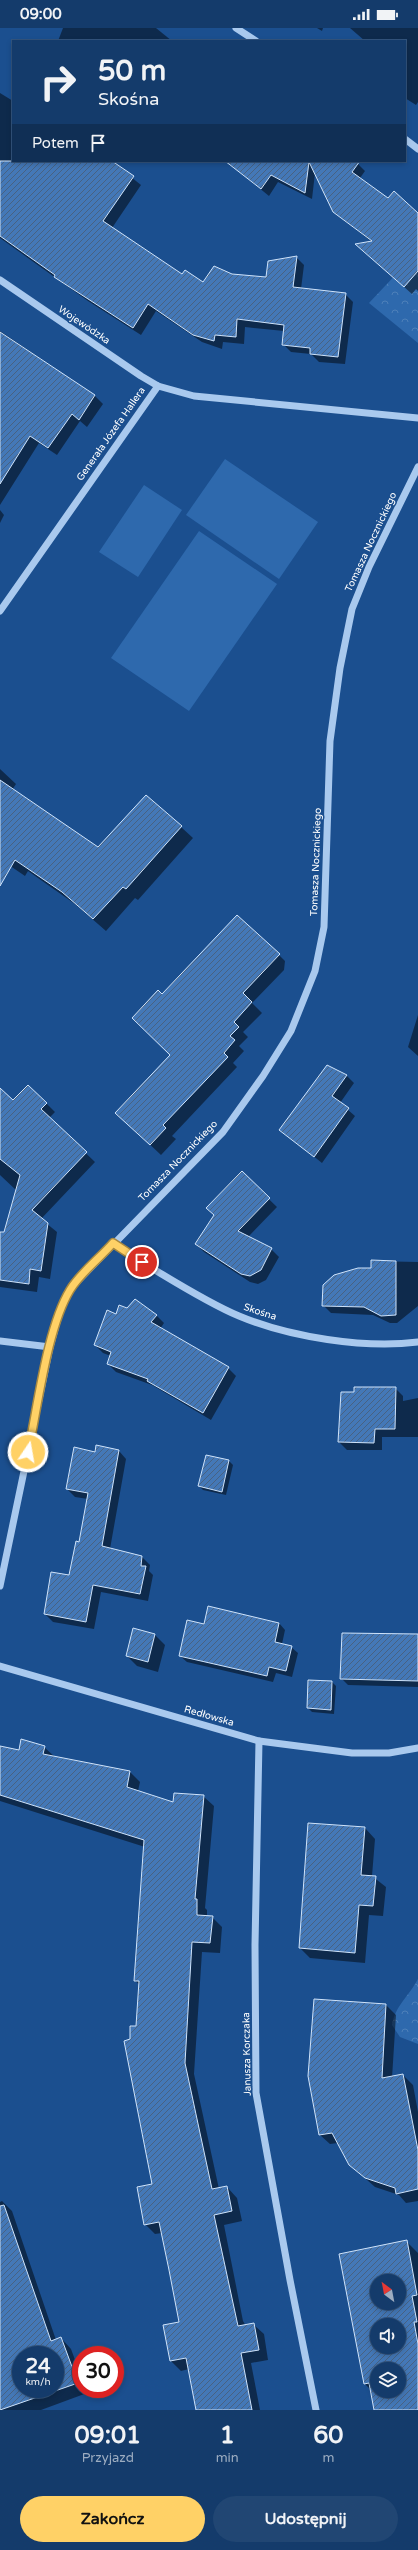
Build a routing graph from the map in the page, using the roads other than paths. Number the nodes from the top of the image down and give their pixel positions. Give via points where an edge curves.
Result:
1 (236, 28) edge
2 (254, 40) edge
3 (406, 141) edge
4 (418, 149) edge
5 (0, 280) edge
6 (158, 386) junction
7 (418, 418) edge
8 (418, 467) edge
9 (0, 611) edge
10 (113, 1243) junction
11 (0, 1342) edge
12 (418, 1342) edge
13 (50, 1347) junction
14 (0, 1586) edge
15 (0, 1666) edge
16 (259, 1741) junction
17 (418, 1748) edge
18 (316, 2410) edge

1 - 2 street
3 - 4 street
5 - 6 street, Wojewódzka
6 - 7 street, Generała Józefa Hallera via 194,396
6 - 9 street, Generała Józefa Hallera
8 - 10 street, Tomasza Nocznickiego via 366,574 352,609 340,668 330,741 324,927 315,971 291,1031 223,1132
10 - 12 street, Skośna via 239,1316 280,1329 332,1340 402,1344
10 - 13 street, Tomasza Nocznickiego via 70,1289
11 - 13 street
13 - 14 street, Tomasza Nocznickiego
15 - 16 street, Redłowska
16 - 17 street, Redłowska via 352,1752 389,1753
16 - 18 street, Janusza Korczaka via 255,1945 256,2093

